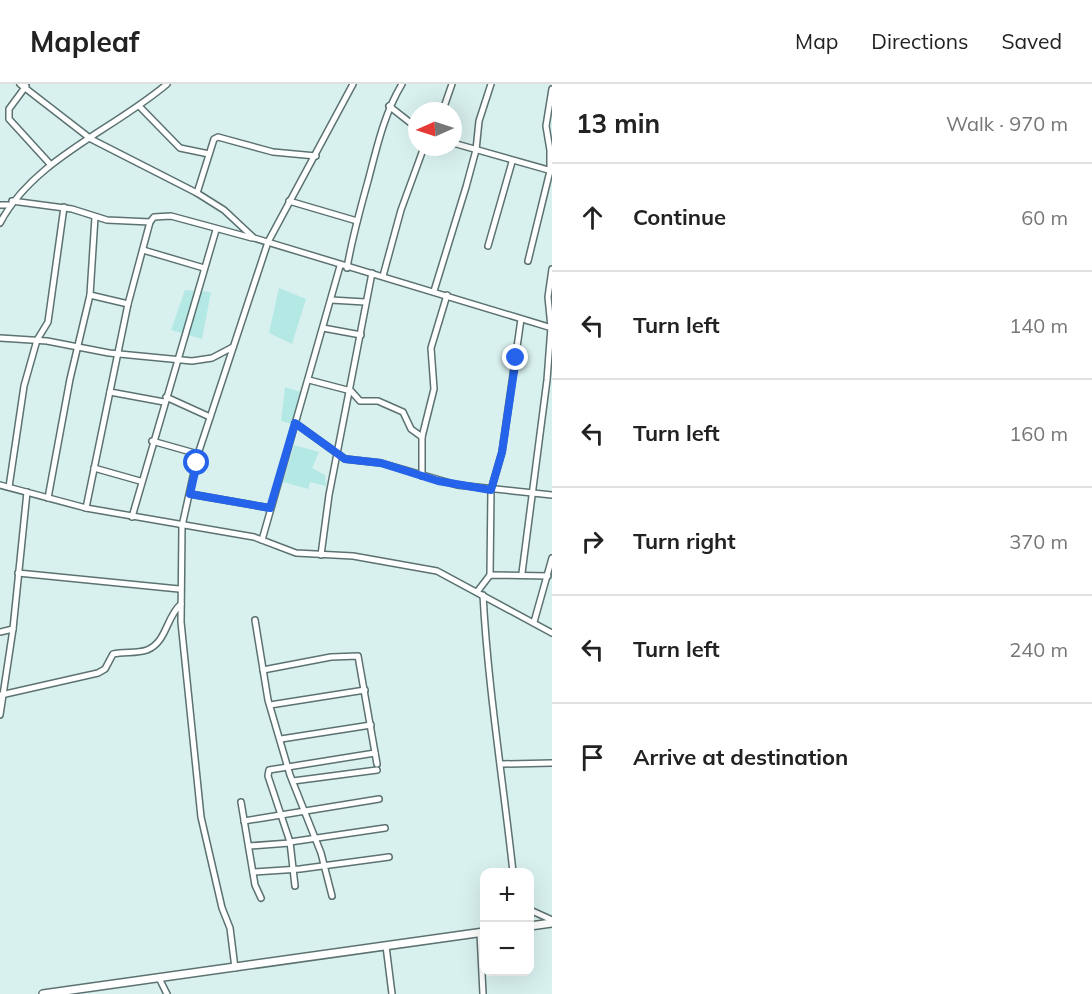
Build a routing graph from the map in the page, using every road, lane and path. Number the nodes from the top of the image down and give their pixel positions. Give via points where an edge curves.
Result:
1 (167, 84) edge
2 (353, 84) edge
3 (402, 84) edge
4 (452, 84) edge
5 (491, 84) edge
6 (24, 85) edge
7 (552, 89) edge
8 (446, 102) edge
9 (389, 106) junction
10 (140, 107) junction
11 (0, 109) edge
12 (9, 109) junction
13 (408, 121) edge
14 (91, 139) junction
15 (462, 146) edge
16 (476, 150) junction
17 (209, 154) junction
18 (316, 156) junction
19 (421, 156) edge
20 (512, 162) junction
21 (50, 165) junction
22 (551, 171) edge
23 (197, 193) junction
24 (289, 201) junction
25 (10, 203) junction
26 (1, 204) edge
27 (64, 207) junction
28 (95, 217) junction
29 (357, 221) junction
30 (150, 222) junction
31 (0, 223) edge
32 (216, 230) junction
33 (254, 238) junction
34 (268, 242) junction
35 (488, 246) dead end
36 (143, 250) junction
37 (528, 261) dead end
38 (340, 266) junction
39 (204, 268) junction
40 (347, 268) junction
41 (552, 269) edge
42 (372, 273) junction
43 (383, 276) junction
44 (434, 291) junction
45 (90, 295) junction
46 (447, 295) junction
47 (331, 300) junction
48 (365, 302) junction
49 (128, 304) junction
50 (521, 319) junction
51 (551, 327) edge
52 (322, 328) junction
53 (361, 335) junction
54 (0, 338) edge
55 (37, 340) junction
56 (233, 347) junction
57 (77, 348) junction
58 (109, 353) junction
59 (119, 355) junction
60 (178, 359) junction
61 (115, 368) junction
62 (309, 380) junction
63 (351, 391) junction
64 (110, 392) junction
65 (165, 400) junction
66 (210, 417) junction
67 (295, 423) junction
68 (422, 437) junction
69 (152, 441) junction
70 (198, 454) junction
71 (339, 454) junction
72 (94, 468) junction
73 (422, 476) junction
74 (141, 481) junction
75 (0, 485) edge
76 (9, 487) junction
77 (491, 490) junction
78 (27, 492) junction
79 (534, 493) junction
80 (190, 494) junction
81 (552, 495) edge
82 (48, 498) junction
83 (87, 508) junction
84 (270, 508) junction
85 (132, 517) junction
86 (182, 526) junction
87 (262, 540) junction
88 (321, 555) junction
89 (552, 558) edge
90 (18, 573) junction
91 (522, 573) junction
92 (490, 575) junction
93 (548, 576) junction
94 (180, 589) junction
95 (480, 593) junction
96 (181, 604) junction
97 (255, 620) dead end
98 (181, 622) junction
99 (534, 622) junction
100 (168, 624) junction
101 (13, 629) junction
102 (0, 632) edge
103 (552, 633) edge
104 (263, 670) junction
105 (365, 690) junction
106 (1, 695) edge
107 (270, 705) junction
108 (0, 715) edge
109 (371, 725) junction
110 (281, 739) junction
111 (375, 753) junction
112 (552, 763) edge
113 (502, 764) junction
114 (288, 766) junction
115 (293, 781) junction
116 (379, 799) dead end
117 (241, 802) dead end
118 (306, 810) junction
119 (281, 817) junction
120 (244, 821) junction
121 (385, 828) dead end
122 (316, 836) junction
123 (290, 842) junction
124 (249, 846) junction
125 (389, 857) dead end
126 (325, 866) junction
127 (512, 868) edge
128 (292, 870) junction
129 (253, 872) junction
130 (295, 886) dead end
131 (332, 896) dead end
132 (261, 898) dead end
133 (534, 912) edge
134 (552, 921) edge
135 (534, 925) edge
136 (480, 933) edge
137 (386, 946) junction
138 (234, 968) junction
139 (483, 976) edge
140 (159, 978) junction
141 (44, 994) edge
142 (167, 994) edge
143 (392, 994) edge
144 (483, 994) edge

1 - 10 street
2 - 18 street
3 - 9 street
4 - 8 street
5 - 16 street via 479,121
6 - 12 street
6 - 14 street
7 - 22 street via 546,126
9 - 13 street
9 - 29 street
10 - 14 street
10 - 17 street via 180,148
11 - 12 street
12 - 21 street via 13,126
14 - 21 street
14 - 23 street
15 - 16 street
16 - 20 street
16 - 44 street
17 - 18 street via 214,139 220,136 273,152
17 - 23 street
18 - 24 street
19 - 43 street
20 - 22 street
20 - 35 street
21 - 25 street
22 - 37 street
23 - 33 street via 229,213
24 - 29 street
24 - 34 street
25 - 26 street
25 - 27 street
25 - 31 street
27 - 28 street
27 - 55 street via 48,322
28 - 30 street
28 - 45 street
29 - 40 street
30 - 32 street via 154,217 171,216
30 - 36 street
32 - 33 street
32 - 39 street
33 - 34 street
34 - 38 street
34 - 56 street
36 - 39 street
36 - 49 street
38 - 40 street
38 - 47 street
39 - 60 street
40 - 42 street
41 - 51 street via 548,297
42 - 43 street
42 - 48 street
43 - 44 street
44 - 46 street
45 - 49 street
45 - 57 street
46 - 50 street
46 - 68 street via 431,348 434,389
47 - 48 street
47 - 52 street
48 - 53 street
49 - 59 street
50 - 51 street
50 - 77 street via 502,452
51 - 79 street
52 - 53 street
52 - 62 street
53 - 63 street
54 - 55 street
55 - 57 street
55 - 76 street via 24,386
56 - 60 street via 203,361
56 - 66 street
57 - 58 street
57 - 82 street
58 - 59 street
58 - 61 street
59 - 60 street
59 - 61 street
60 - 65 street
61 - 64 street
62 - 63 street
62 - 67 street
63 - 68 street via 360,401 378,401 403,412 411,429
63 - 71 street
64 - 65 street
64 - 72 street
65 - 66 street
65 - 69 street
66 - 70 street
67 - 71 street
67 - 84 street
68 - 73 street
69 - 70 street
69 - 74 street
70 - 80 street
71 - 73 street via 345,459 381,463
71 - 88 street
72 - 74 street
72 - 83 street
73 - 77 street
74 - 85 street
75 - 76 street
76 - 78 street
77 - 79 street
77 - 92 street
78 - 82 street
78 - 90 street
79 - 81 street
79 - 91 street
80 - 84 street
80 - 86 street
82 - 83 street
83 - 85 street
84 - 87 street
85 - 86 street
86 - 87 street
86 - 94 street
87 - 88 street via 296,553
88 - 95 street via 375,559 437,571
89 - 93 street
90 - 94 street
90 - 101 street
91 - 92 street
91 - 93 street
92 - 95 street
93 - 99 street
94 - 96 street
95 - 99 street
95 - 113 street
96 - 98 street
96 - 100 street
97 - 104 street
98 - 100 street
98 - 138 street via 201,817 230,928
99 - 103 street
100 - 106 street via 153,646 113,654 102,671
101 - 102 street
101 - 106 street
104 - 105 street via 357,655
104 - 107 street
105 - 107 street
105 - 109 street
106 - 108 street
107 - 110 street
109 - 110 street
109 - 111 street
110 - 114 street
111 - 114 street
111 - 115 street via 377,767
112 - 113 street
113 - 127 street
114 - 115 street
114 - 119 street via 268,772
115 - 118 street
116 - 118 street
117 - 120 street
118 - 119 street
118 - 122 street
119 - 120 street
119 - 123 street
120 - 124 street
121 - 122 street
122 - 123 street
122 - 126 street
123 - 124 street
123 - 128 street
124 - 129 street
125 - 126 street
126 - 128 street
126 - 131 street
128 - 129 street
128 - 130 street
129 - 132 street
133 - 134 street
134 - 135 main road
136 - 137 main road
137 - 138 main road
137 - 143 street
138 - 140 main road
139 - 144 street
140 - 141 main road
140 - 142 street

